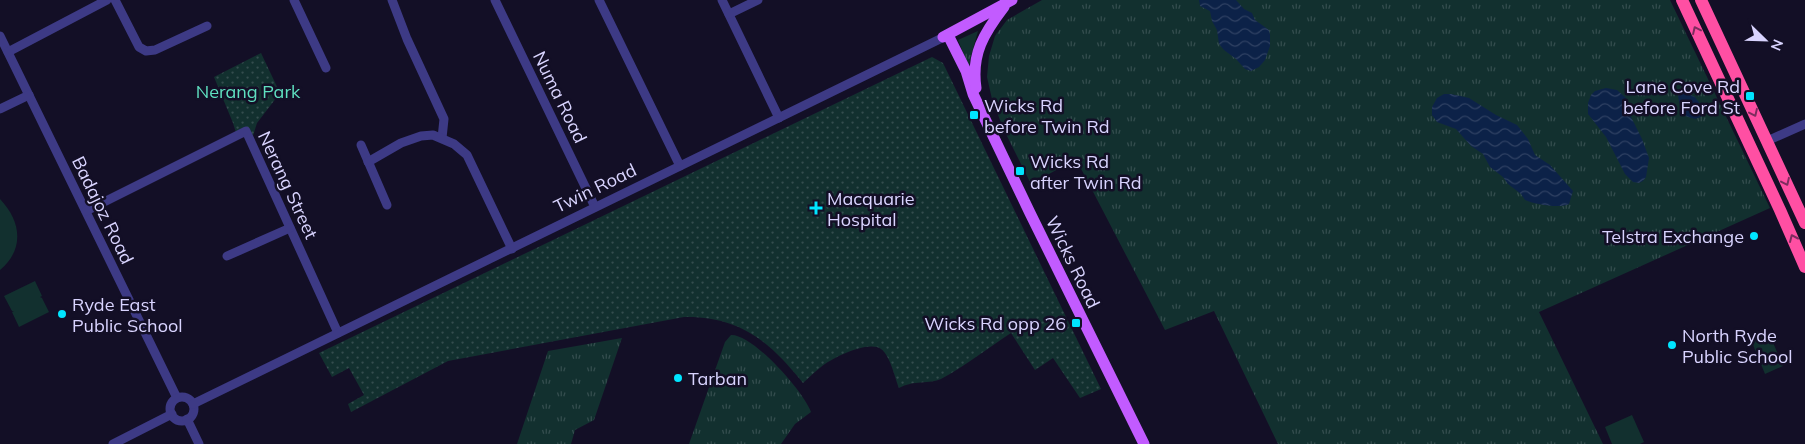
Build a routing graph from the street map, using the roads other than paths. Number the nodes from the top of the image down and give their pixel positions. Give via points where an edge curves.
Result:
1 (107, 0) edge
2 (115, 0) edge
3 (294, 0) edge
4 (392, 0) edge
5 (494, 0) edge
6 (599, 0) edge
7 (722, 0) edge
8 (758, 0) edge
9 (1682, 0) edge
10 (1701, 0) edge
11 (1009, 2) edge
12 (729, 14) junction
13 (207, 26) dead end
14 (0, 36) edge
15 (945, 37) junction
16 (8, 52) junction
17 (326, 68) dead end
18 (29, 95) junction
19 (976, 99) junction
20 (0, 109) edge
21 (779, 118) junction
22 (1805, 124) edge
23 (442, 138) junction
24 (1768, 141) junction
25 (361, 145) dead end
26 (1752, 149) junction
27 (368, 162) junction
28 (680, 166) junction
29 (387, 205) dead end
30 (596, 207) junction
31 (86, 211) junction
32 (1805, 223) edge
33 (290, 228) junction
34 (512, 249) junction
35 (227, 256) dead end
36 (1805, 267) edge
37 (338, 333) junction
38 (177, 398) junction
39 (193, 404) junction
40 (172, 414) junction
41 (187, 419) junction
42 (112, 444) edge
43 (199, 444) edge
44 (1144, 444) edge

1 - 16 street
2 - 13 street via 139,47 146,51
3 - 17 street
4 - 23 street via 444,119
5 - 30 street, Numa Road
6 - 28 street
7 - 12 street
8 - 12 street
26 -> 9 highway
10 -> 24 highway
11 - 15 main road, Twin Road
11 - 19 main road via 990,25 980,44 974,78
12 - 21 street
14 - 16 street, Badajoz Road
15 - 19 main road, Wicks Road via 966,71
15 - 21 street, Twin Road
16 - 18 street, Badajoz Road
18 - 20 street
18 - 31 street, Badajoz Road
19 - 44 main road, Wicks Road
21 - 28 street, Twin Road
22 - 24 street
23 - 27 street via 427,135 412,138
23 - 34 street via 467,155
24 - 26 highway
24 -> 32 highway
25 - 27 street
36 -> 26 highway
27 - 29 street
28 - 30 street, Twin Road
30 - 34 street, Twin Road
31 - 33 street, Nerang Street via 246,131
31 - 38 street, Badajoz Road
33 - 35 street
33 - 37 street, Nerang Street
34 - 37 street, Twin Road
37 - 39 street, Twin Road
38 - 39 street via 184,397
38 - 40 street via 170,406
39 - 41 street via 192,414
40 - 41 street via 176,419
40 - 42 street
41 - 43 street

